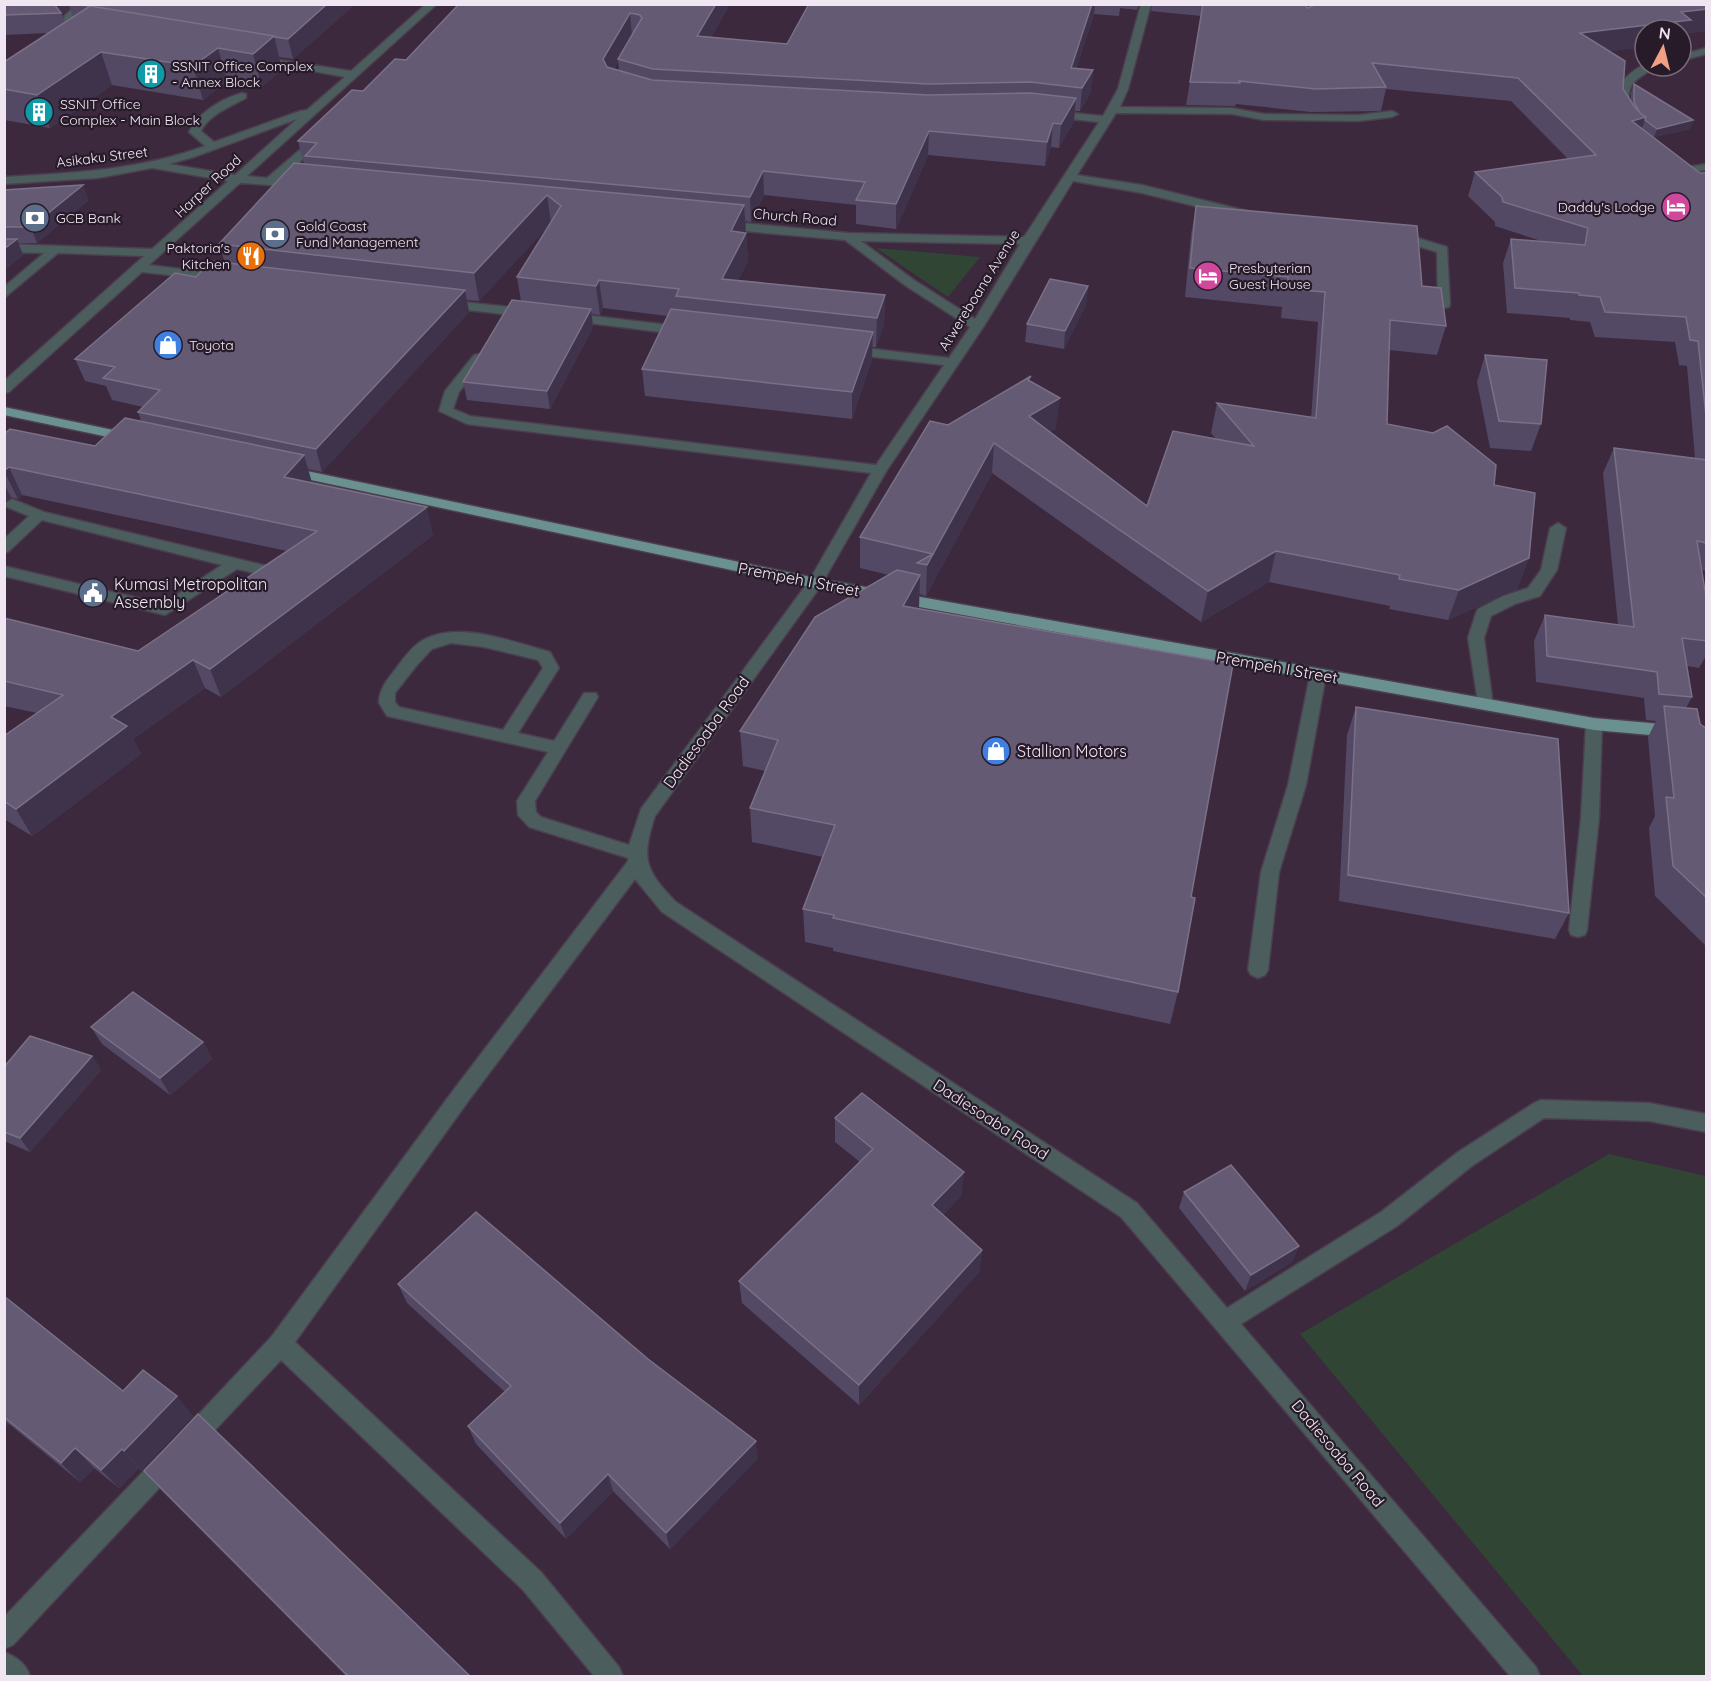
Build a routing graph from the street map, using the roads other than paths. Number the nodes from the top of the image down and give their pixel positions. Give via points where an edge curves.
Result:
1 (83, 4) edge
2 (432, 4) edge
3 (1146, 4) edge
4 (97, 33) edge
5 (243, 56) edge
6 (1633, 74) edge
7 (354, 75) junction
8 (242, 96) dead end
9 (316, 108) junction
10 (1039, 113) edge
11 (1392, 114) dead end
12 (1110, 115) junction
13 (1628, 120) edge
14 (332, 127) edge
15 (213, 146) junction
16 (152, 165) junction
17 (1707, 168) edge
18 (1069, 177) junction
19 (237, 179) junction
20 (1700, 180) edge
21 (4, 181) edge
22 (270, 182) junction
23 (317, 187) edge
24 (1260, 216) edge
25 (706, 223) edge
26 (1379, 232) edge
27 (848, 237) junction
28 (1028, 241) junction
29 (4, 248) edge
30 (55, 250) junction
31 (157, 254) junction
32 (141, 268) junction
33 (235, 280) edge
34 (4, 294) edge
35 (431, 303) edge
36 (1444, 304) edge
37 (978, 326) junction
38 (696, 332) edge
39 (836, 348) edge
40 (479, 358) edge
41 (952, 362) junction
42 (4, 388) edge
43 (4, 411) edge
44 (152, 442) edge
45 (269, 467) edge
46 (880, 470) junction
47 (12, 504) dead end
48 (39, 515) junction
49 (1558, 528) dead end
50 (4, 548) edge
51 (235, 563) junction
52 (4, 571) edge
53 (815, 583) junction
54 (249, 585) edge
55 (1318, 675) junction
56 (590, 697) dead end
57 (1485, 705) junction
58 (1594, 724) junction
59 (1707, 734) edge
60 (507, 737) junction
61 (559, 748) junction
62 (636, 859) junction
63 (1578, 930) dead end
64 (1258, 970) dead end
65 (1707, 1123) edge
66 (1226, 1321) junction
67 (280, 1344) junction
68 (4, 1636) edge
69 (4, 1665) edge
70 (16, 1677) edge
71 (610, 1677) edge
72 (1527, 1677) edge

1 - 4 street via 69,16 67,24
2 - 7 street, Harper Road
3 - 12 street, Atwereboana Avenue via 1123,89
5 - 7 street
6 - 13 street via 1624,85 1623,111
7 - 9 street, Harper Road
8 - 15 street via 209,114 198,125 195,132
9 - 15 street
9 - 19 street, Harper Road
10 - 12 street
11 - 12 street via 1359,118 1264,117 1232,111
12 - 18 street, Atwereboana Avenue
14 - 22 street
15 - 16 street
16 - 19 street, Asikaku Street
16 - 21 street, Asikaku Street via 98,175
17 - 20 street via 1682,167
18 - 24 street
18 - 28 street, Atwereboana Avenue
19 - 22 street
19 - 31 street, Harper Road
22 - 23 street
25 - 27 street, Church Road
26 - 36 street via 1443,250
27 - 28 street, Church Road
27 - 37 street, Church Road
28 - 37 street, Atwereboana Avenue
29 - 30 street
30 - 31 street
30 - 34 street
31 - 32 street, Harper Road
32 - 33 street
32 - 42 street, Harper Road
35 - 38 street
37 - 41 street, Atwereboana Avenue
39 - 41 street
40 - 46 street via 452,391 446,411 467,420
41 - 46 street, Atwereboana Avenue
43 - 44 main road
45 - 53 main road, Prempeh I Street
46 - 53 street, Atwereboana Avenue
47 - 48 street
48 - 50 street
48 - 51 street
49 - 57 street via 1549,570 1534,592 1484,613 1476,639
51 - 52 street via 165,610
51 - 54 street via 267,571
53 - 55 main road, Prempeh I Street
53 - 62 street, Dadiesoaba Road via 647,814 637,841
55 - 57 main road, Prempeh I Street
55 - 64 street via 1297,785 1270,872
56 - 61 street
57 - 58 main road, Prempeh I Street
58 - 59 main road, Prempeh I Street
58 - 63 street via 1590,818
60 - 60 street via 393,712 387,703 387,692 426,645 446,639 463,638 544,657 551,668
60 - 61 street
61 - 62 street via 526,801 527,815 535,822
62 - 66 street, Dadiesoaba Road via 647,885 669,907 1129,1210
62 - 67 street
65 - 66 street via 1649,1112 1541,1109 1465,1159 1389,1218
66 - 72 street, Dadiesoaba Road
67 - 68 street
67 - 71 street via 532,1581
69 - 70 street

